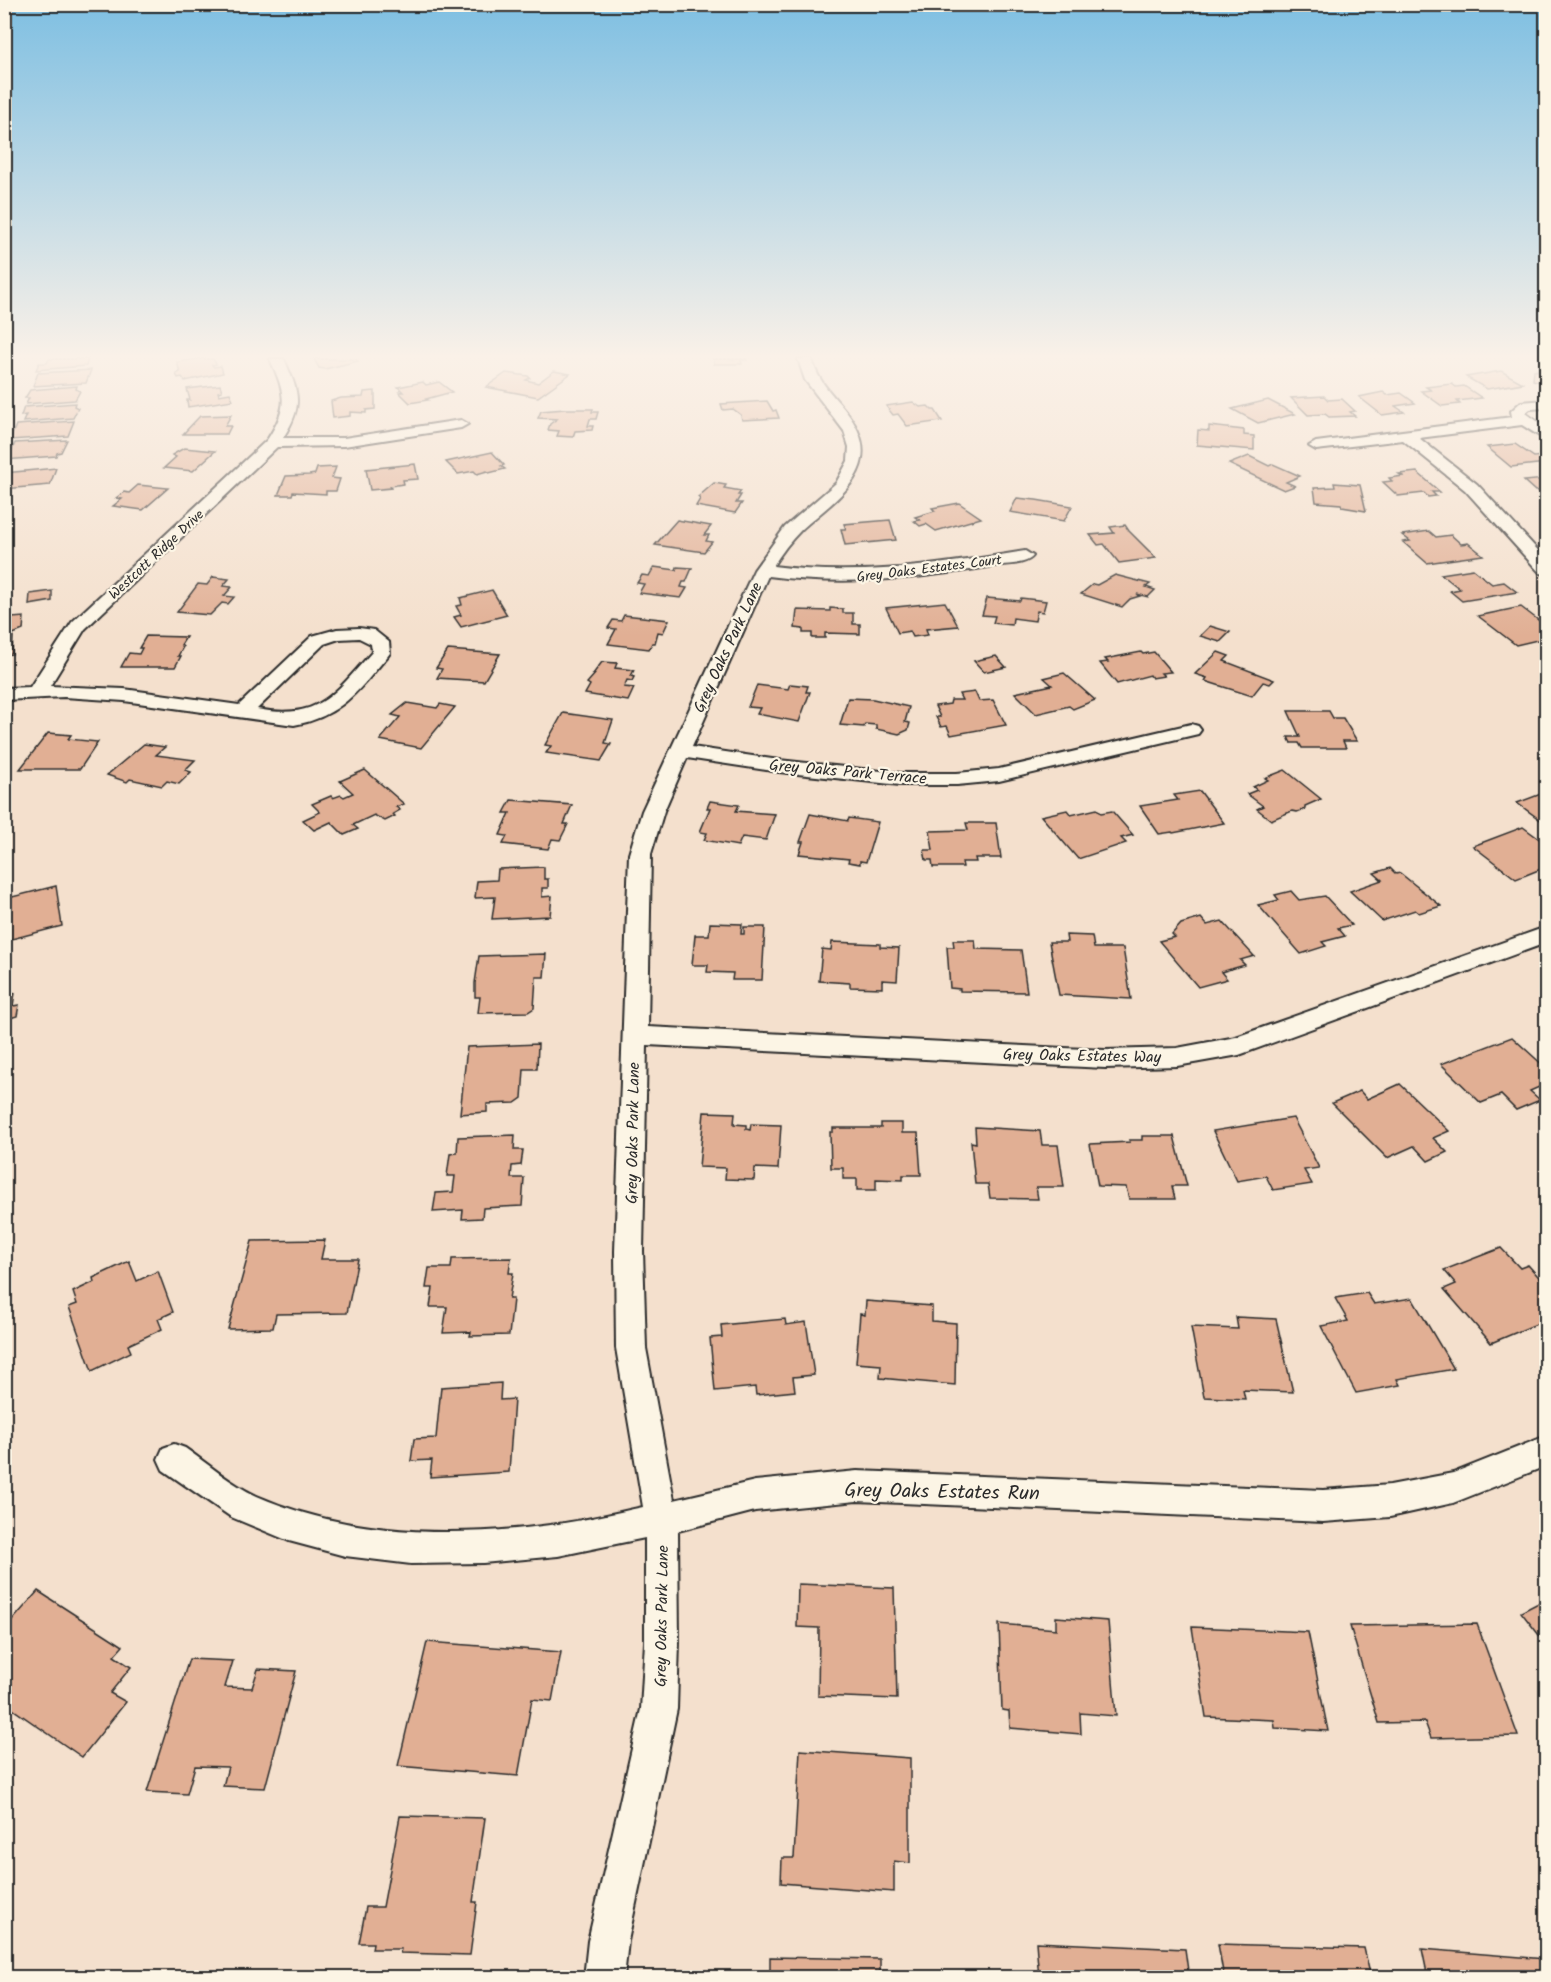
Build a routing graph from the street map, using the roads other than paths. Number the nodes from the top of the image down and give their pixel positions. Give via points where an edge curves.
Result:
1 (264, 451) edge
2 (856, 451) edge
3 (1427, 451) edge
4 (1025, 556) dead end
5 (1546, 569) edge
6 (762, 570) junction
7 (37, 691) junction
8 (4, 694) edge
9 (243, 712) junction
10 (1191, 730) dead end
11 (680, 751) junction
12 (1546, 935) edge
13 (634, 1035) junction
14 (1546, 1451) edge
15 (174, 1459) dead end
16 (662, 1519) junction
17 (604, 1977) edge

1 - 7 street, Westcott Ridge Drive via 78,626
2 - 6 street, Grey Oaks Park Lane via 851,476 783,540
3 - 5 street via 1472,488
4 - 6 street, Grey Oaks Estates Court via 854,577
6 - 11 street, Grey Oaks Park Lane
7 - 8 street
7 - 9 street via 151,698
9 - 9 street via 294,719 326,710 381,653 380,642 358,633 337,633 318,640
10 - 11 street, Grey Oaks Park Terrace via 999,775 957,779 900,779
11 - 13 street, Grey Oaks Park Lane via 653,811 640,854
12 - 13 street, Grey Oaks Estates Way via 1239,1046 1177,1057 1106,1059
13 - 16 street, Grey Oaks Park Lane via 631,1348
14 - 16 street, Grey Oaks Estates Run via 1453,1488 1379,1502 1323,1506 857,1486 755,1497
15 - 16 street, Grey Oaks Estates Run via 243,1506 288,1525 345,1540 411,1548 483,1547 558,1540
16 - 17 street, Grey Oaks Park Lane via 659,1709 608,1941

